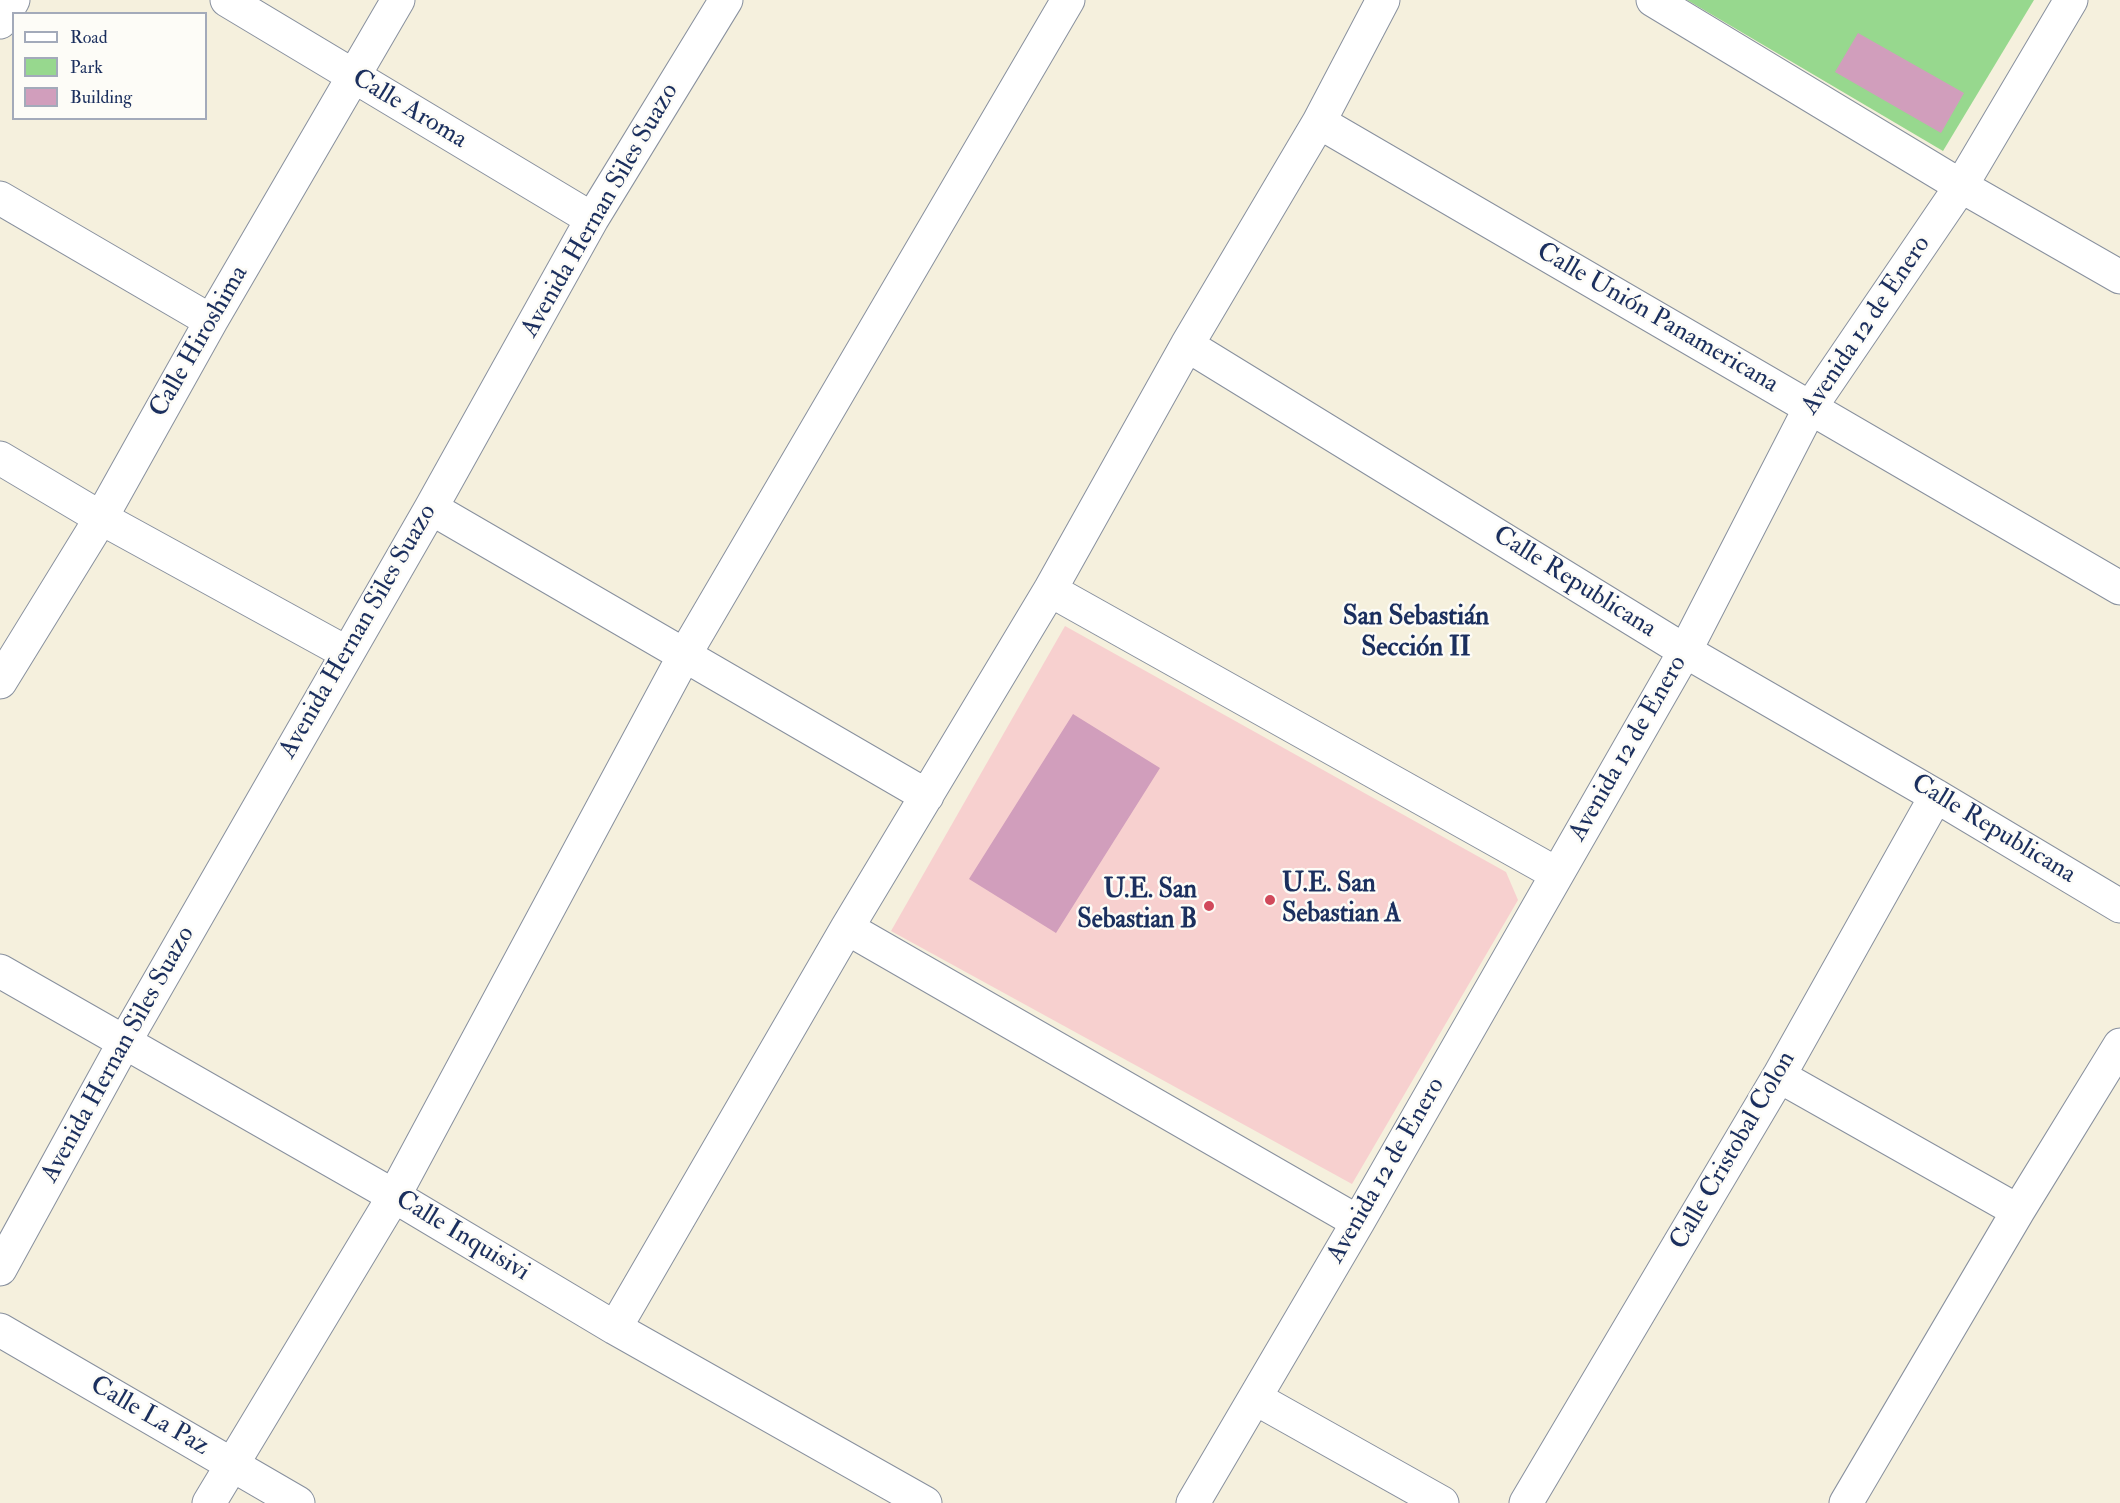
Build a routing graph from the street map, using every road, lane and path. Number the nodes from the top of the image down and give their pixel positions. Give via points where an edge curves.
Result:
1 (13, 0) edge
2 (227, 0) edge
3 (398, 0) edge
4 (726, 0) edge
5 (1068, 0) edge
6 (1383, 0) edge
7 (1653, 0) edge
8 (2071, 0) edge
9 (0, 22) edge
10 (353, 77) junction
11 (1319, 122) junction
12 (1961, 186) junction
13 (0, 198) edge
14 (592, 219) junction
15 (2120, 277) edge
16 (211, 321) junction
17 (1187, 345) junction
18 (1810, 408) junction
19 (0, 458) edge
20 (431, 508) junction
21 (101, 518) junction
22 (2120, 588) edge
23 (1050, 590) junction
24 (1685, 651) junction
25 (347, 653) junction
26 (685, 654) junction
27 (0, 682) edge
28 (927, 796) junction
29 (1936, 796) junction
30 (1557, 874) junction
31 (2120, 906) edge
32 (847, 928) junction
33 (0, 971) edge
34 (125, 1041) junction
35 (2120, 1046) edge
36 (1779, 1076) junction
37 (393, 1196) junction
38 (2018, 1211) junction
39 (1359, 1222) junction
40 (0, 1269) edge
41 (615, 1328) junction
42 (0, 1330) edge
43 (1255, 1398) junction
44 (230, 1464) junction
45 (208, 1503) edge
46 (298, 1503) edge
47 (925, 1503) edge
48 (1193, 1503) edge
49 (1442, 1503) edge
50 (1526, 1503) edge
51 (1846, 1503) edge

1 - 9 street
2 - 10 street, Calle Aroma
3 - 10 street, Calle Hiroshima
4 - 14 street, Avenida Hernan Siles Suazo
5 - 26 street
6 - 11 street
7 - 12 street
8 - 12 street, Avenida 12 de Enero
10 - 14 street, Calle Aroma
10 - 16 street, Calle Hiroshima
11 - 17 street
11 - 18 street, Calle Unión Panamericana
12 - 15 street
12 - 18 street, Avenida 12 de Enero
13 - 16 street
14 - 20 street, Avenida Hernan Siles Suazo
16 - 21 street, Calle Hiroshima
17 - 23 street
17 - 24 street, Calle Republicana
18 - 22 street, Calle Unión Panamericana
18 - 24 street, Avenida 12 de Enero
19 - 21 street
20 - 25 street, Avenida Hernan Siles Suazo
20 - 26 street
21 - 25 street
21 - 27 street, Calle Hiroshima
23 - 28 street
23 - 30 street
24 - 29 street, Calle Republicana
24 - 30 street, Avenida 12 de Enero
25 - 34 street, Avenida Hernan Siles Suazo
26 - 28 street
26 - 37 street
28 - 32 street
29 - 31 street, Calle Republicana
29 - 36 street, Calle Cristobal Colon
30 - 39 street, Avenida 12 de Enero
32 - 39 street
32 - 41 street
33 - 34 street, Calle Inquisivi
34 - 37 street, Calle Inquisivi
34 - 40 street, Avenida Hernan Siles Suazo
35 - 38 street
36 - 38 street
36 - 50 street, Calle Cristobal Colon
37 - 41 street, Calle Inquisivi
37 - 44 street
38 - 51 street
39 - 43 street, Avenida 12 de Enero
41 - 47 street, Calle Inquisivi
42 - 44 street, Calle La Paz
43 - 48 street, Avenida 12 de Enero
43 - 49 street
44 - 45 street
44 - 46 street, Calle La Paz

